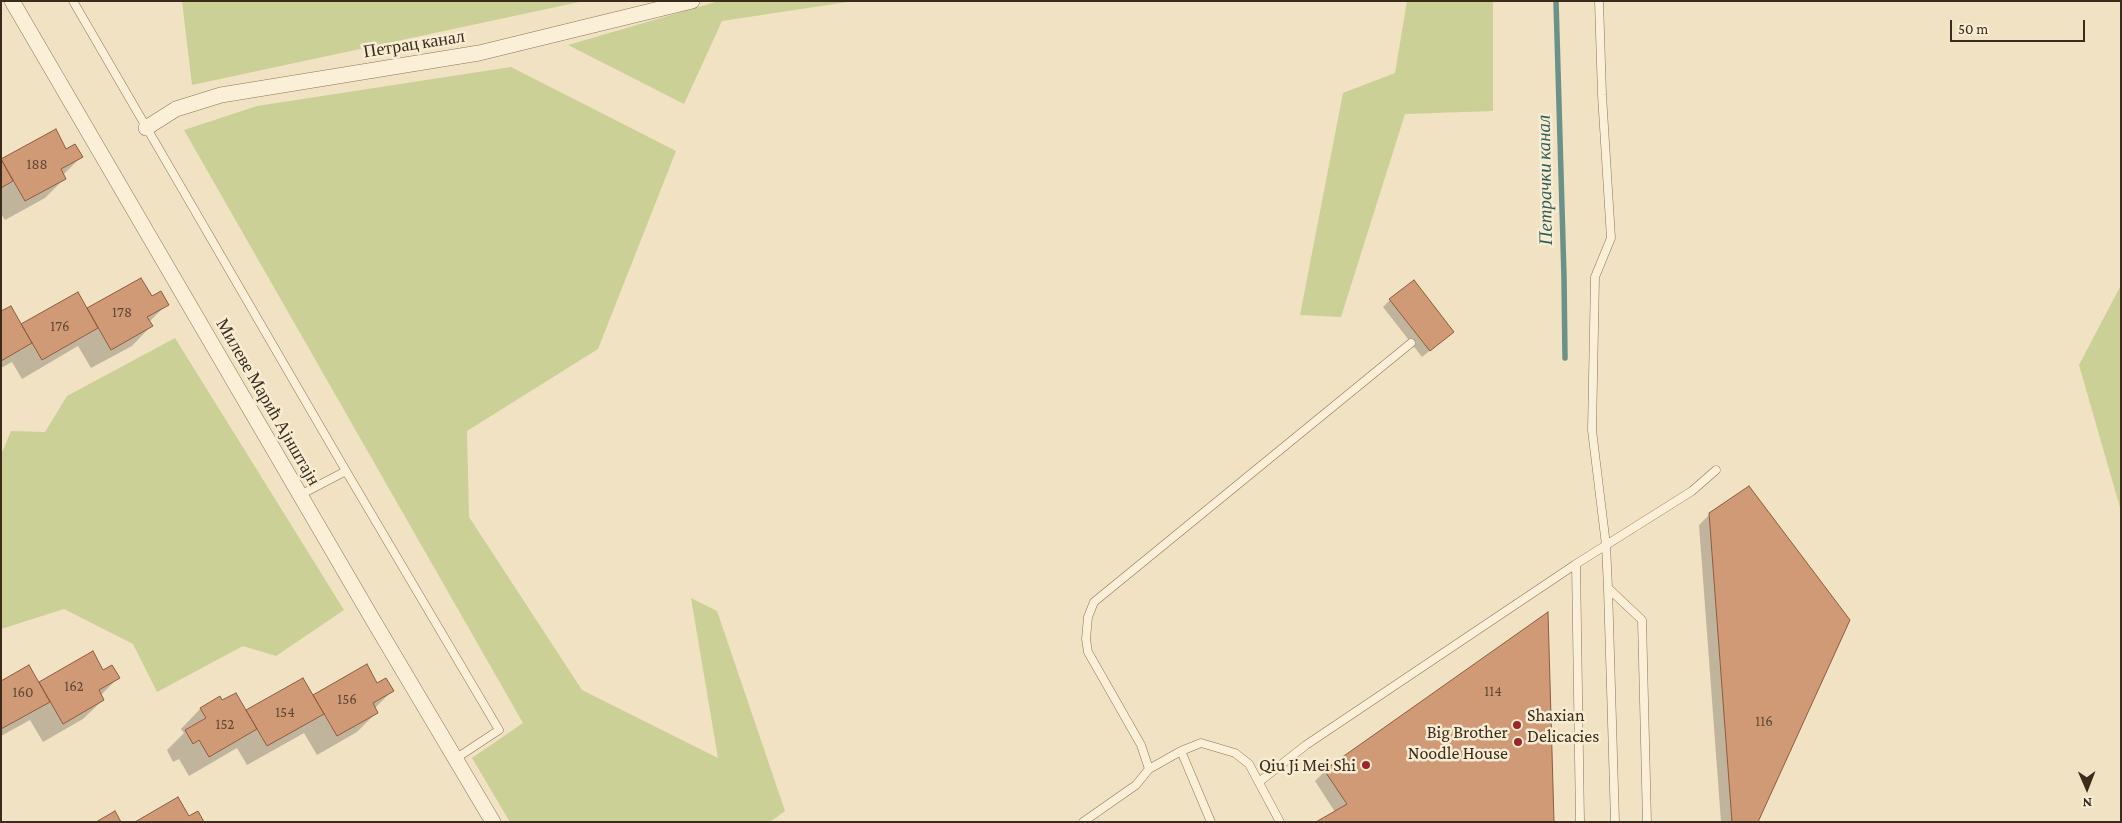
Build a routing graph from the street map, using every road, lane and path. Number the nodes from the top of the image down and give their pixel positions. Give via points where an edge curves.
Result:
1 (12, 1) edge
2 (73, 1) edge
3 (692, 1) edge
4 (1599, 1) edge
5 (146, 128) junction
6 (1411, 343) dead end
7 (1716, 470) dead end
8 (346, 471) junction
9 (300, 495) junction
10 (1606, 545) junction
11 (1576, 564) junction
12 (1608, 588) junction
13 (1181, 751) junction
14 (455, 759) junction
15 (1148, 769) junction
16 (1259, 782) junction
17 (493, 822) edge
18 (1083, 822) edge
19 (1211, 822) edge
20 (1280, 822) edge
21 (1580, 822) edge
22 (1616, 822) edge
23 (1647, 822) edge

1 - 9 street, Милеве Марић Ајнштајн
2 - 5 lane
3 - 5 street, Петрац канал via 479,53 221,95 176,109
4 - 10 lane via 1611,238 1595,277 1592,430
5 - 8 lane
6 - 15 lane via 1094,602 1088,617 1088,652 1141,745
7 - 10 lane via 1692,491
8 - 9 lane
8 - 14 lane via 499,730
9 - 14 street, Милеве Марић Ајнштајн
10 - 11 lane
10 - 12 lane
11 - 16 lane via 1306,745
11 - 21 lane
12 - 22 lane
12 - 23 lane via 1642,620
13 - 15 lane
13 - 16 lane via 1201,743 1235,753 1249,764
13 - 19 lane
14 - 17 street, Милеве Марић Ајнштајн
15 - 18 lane via 1136,785
16 - 20 lane

